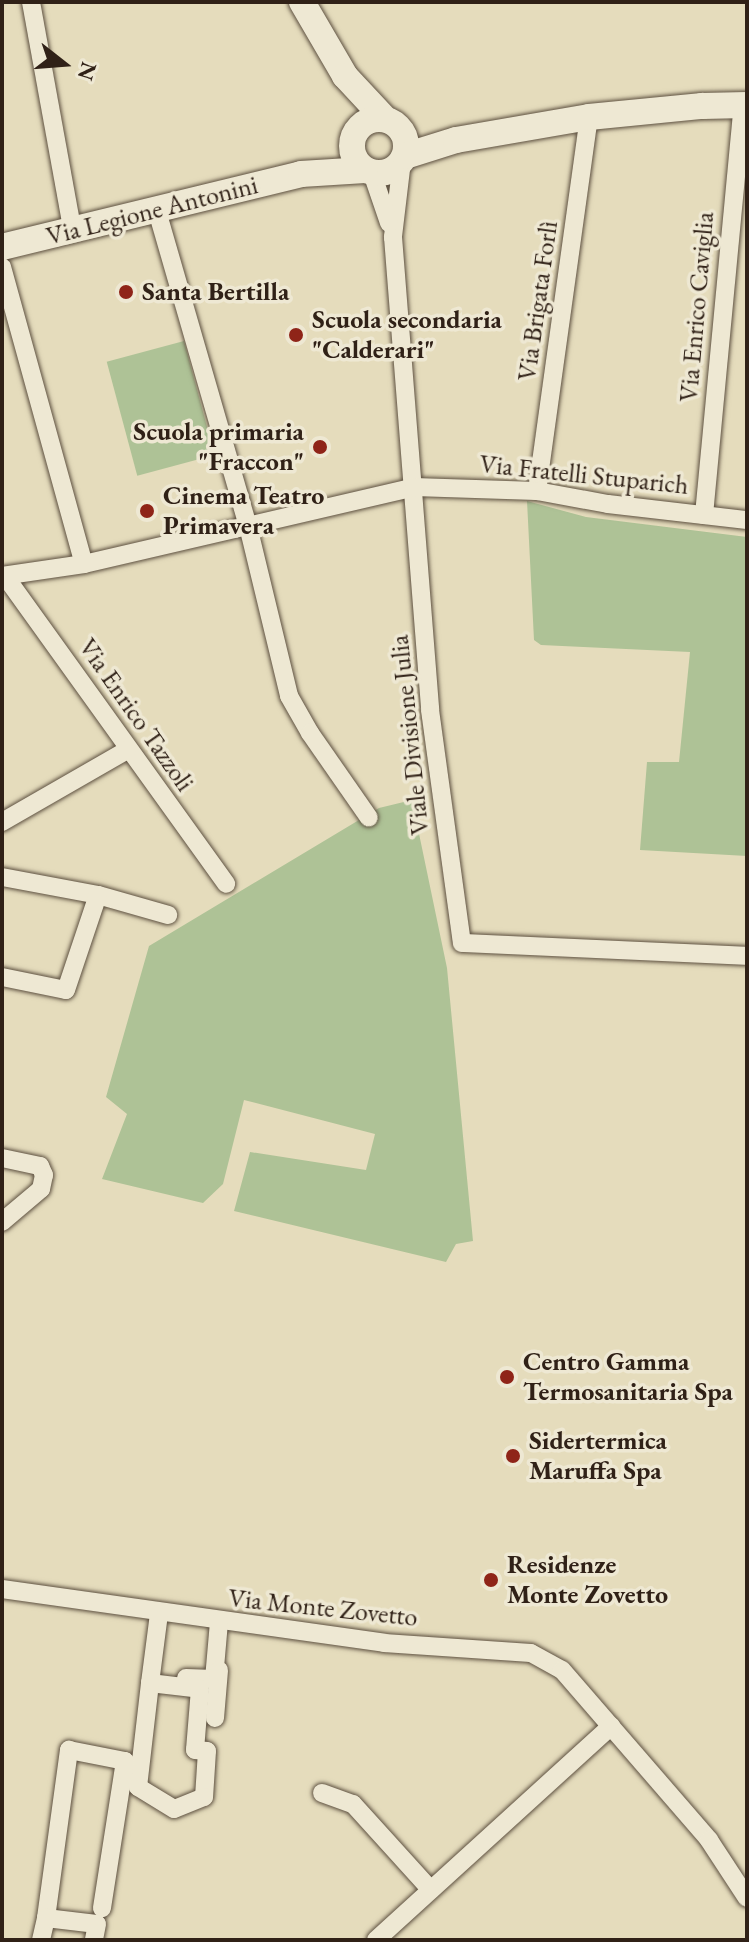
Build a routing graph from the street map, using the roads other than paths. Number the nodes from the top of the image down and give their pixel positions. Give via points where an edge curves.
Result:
1 (31, 2) edge
2 (302, 2) edge
3 (345, 76) junction
4 (745, 105) edge
5 (589, 117) junction
6 (393, 124) junction
7 (353, 138) junction
8 (456, 140) junction
9 (403, 158) junction
10 (369, 171) junction
11 (301, 174) junction
12 (157, 211) junction
13 (73, 232) junction
14 (393, 237) junction
15 (2, 247) edge
16 (2, 267) edge
17 (414, 487) junction
18 (537, 491) junction
19 (704, 515) junction
20 (747, 520) edge
21 (248, 526) junction
22 (84, 564) junction
23 (4, 576) edge
24 (127, 750) junction
25 (369, 818) dead end
26 (2, 822) edge
27 (2, 877) edge
28 (226, 884) dead end
29 (98, 895) junction
30 (168, 915) dead end
31 (747, 956) edge
32 (2, 977) edge
33 (2, 1158) edge
34 (2, 1222) edge
35 (2, 1589) edge
36 (159, 1614) junction
37 (221, 1623) junction
38 (150, 1678) junction
39 (215, 1718) dead end
40 (611, 1726) junction
41 (322, 1793) dead end
42 (431, 1890) junction
43 (747, 1898) edge
44 (102, 1908) dead end
45 (46, 1918) junction
46 (41, 1940) edge
47 (94, 1940) edge
48 (376, 1940) edge

1 - 13 street
2 - 3 street
3 - 6 street
3 - 7 street
4 - 5 street
4 - 19 street, Via Enrico Caviglia
5 - 8 street
5 - 18 street, Via Brigata Forlì
6 - 7 street via 368,121
6 - 8 street
6 - 9 street via 406,142
7 - 10 street via 354,159
7 - 11 street, Via Legione Antonini
8 - 9 street
9 - 10 street via 389,172
9 - 14 street, Viale Divisione Julia
10 - 11 street, Via Legione Antonini
10 - 14 street, Viale Divisione Julia
11 - 12 street, Via Legione Antonini
12 - 13 street, Via Legione Antonini
12 - 21 street
13 - 15 street, Via Legione Antonini
14 - 17 street, Viale Divisione Julia
16 - 22 street
17 - 18 street, Via Fratelli Stuparich
17 - 21 street, Via Fratelli Stuparich
17 - 31 street, Viale Divisione Julia via 430,710 462,943
18 - 19 street, Via Fratelli Stuparich
19 - 20 street, Via Fratelli Stuparich
21 - 22 street, Via Fratelli Stuparich
21 - 25 street via 289,696
22 - 23 street, Via Fratelli Stuparich
23 - 24 street, Via Enrico Tazzoli
24 - 26 street
24 - 28 street, Via Enrico Tazzoli
27 - 29 street
29 - 30 street
29 - 32 street via 66,990
33 - 34 street via 40,1166 44,1175 41,1189
35 - 36 street, Via Monte Zovetto
36 - 37 street, Via Monte Zovetto
36 - 38 street
37 - 38 street via 213,1681
37 - 39 street
37 - 40 street, Via Monte Zovetto via 384,1643 531,1653 562,1670
38 - 38 street via 138,1787 174,1809 204,1797 207,1751 195,1750 200,1689
40 - 42 street
40 - 43 street, Via Monte Zovetto via 709,1840
41 - 42 street via 353,1804
42 - 48 street
44 - 45 street via 125,1761 69,1750
45 - 46 street
45 - 47 street via 97,1924

